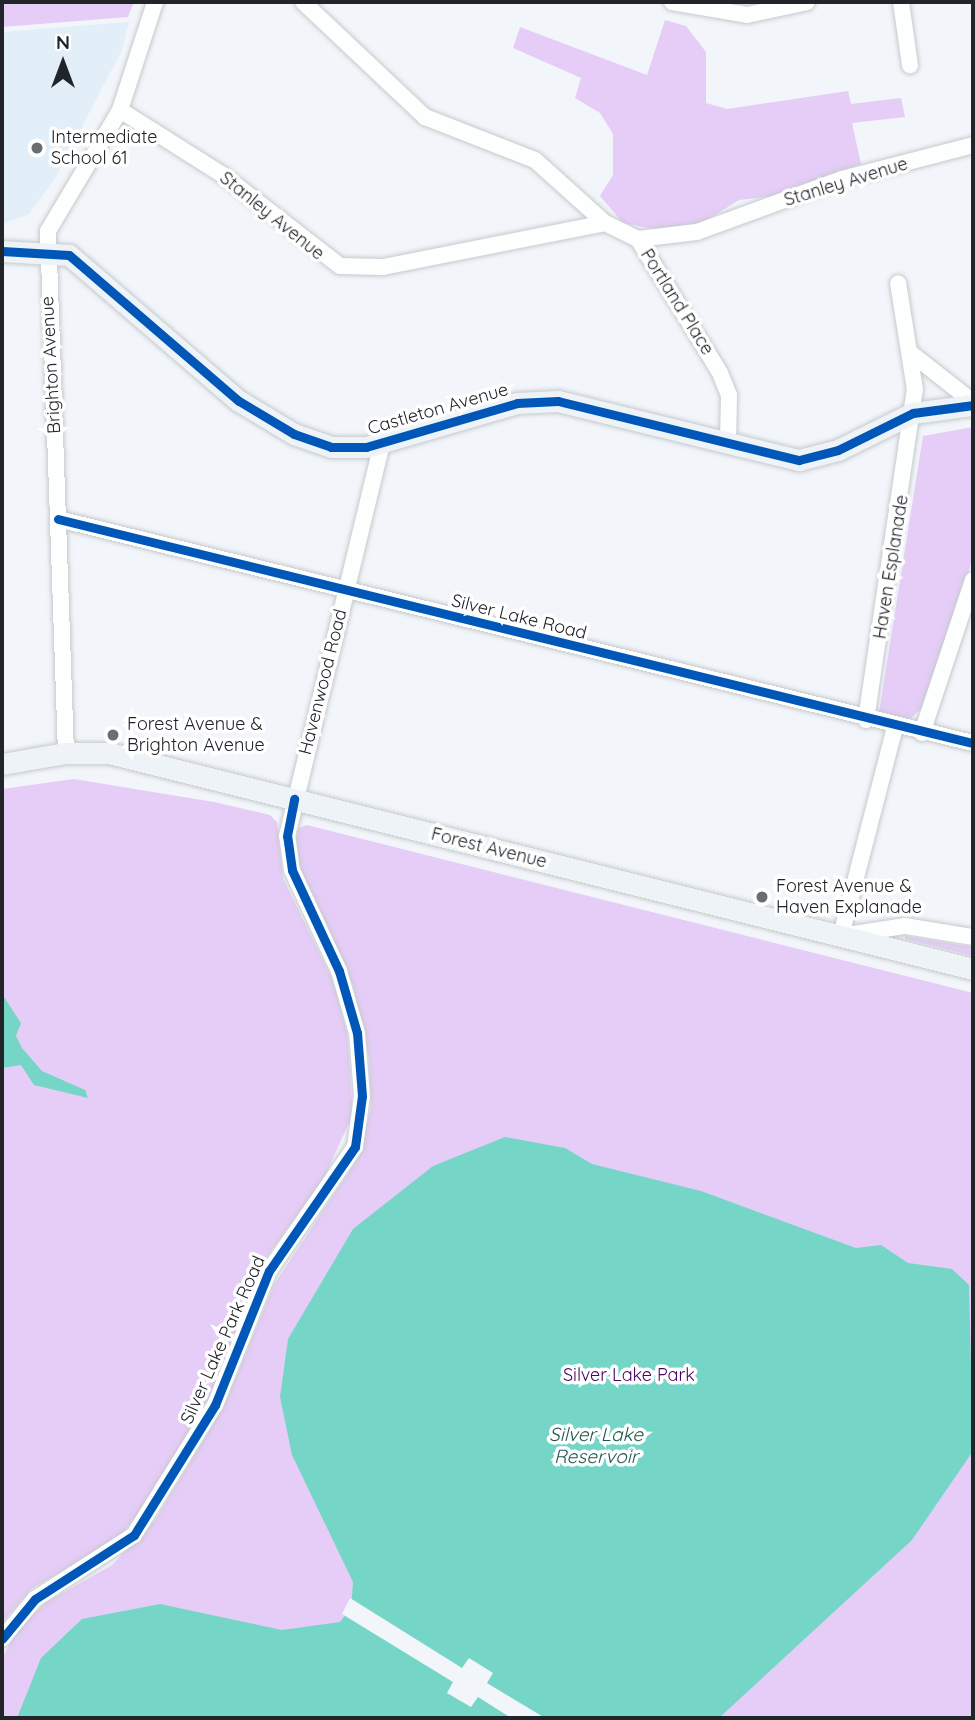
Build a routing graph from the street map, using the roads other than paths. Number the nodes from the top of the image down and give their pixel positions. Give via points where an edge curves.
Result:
1 (155, 2) edge
2 (303, 2) edge
3 (672, 2) edge
4 (807, 2) edge
5 (901, 2) edge
6 (910, 65) dead end
7 (120, 110) junction
8 (973, 145) edge
9 (605, 223) junction
10 (638, 239) junction
11 (2, 251) edge
12 (47, 253) junction
13 (898, 284) dead end
14 (913, 355) junction
15 (973, 403) edge
16 (913, 413) junction
17 (382, 443) junction
18 (728, 444) junction
19 (58, 519) junction
20 (973, 580) edge
21 (347, 591) junction
22 (866, 720) junction
23 (895, 727) junction
24 (922, 733) junction
25 (973, 743) edge
26 (66, 752) junction
27 (2, 764) edge
28 (294, 799) junction
29 (841, 936) junction
30 (973, 937) edge
31 (973, 969) edge
32 (2, 1639) edge

1 - 7 street, Brighton Avenue
2 - 9 street, Portland Place via 425,117 535,160
3 - 4 street via 747,15
5 - 6 street
7 - 9 street, Stanley Avenue via 223,175 318,256 340,266 383,267
7 - 12 street, Brighton Avenue via 49,227
8 - 10 street, Stanley Avenue via 842,179 697,232
9 - 10 street, Portland Place
10 - 18 street, Portland Place via 720,373 729,394
11 - 12 street, Castleton Avenue
12 - 17 street, Castleton Avenue via 69,256 274,424 326,446
12 - 19 street, Brighton Avenue
13 - 14 street, Haven Esplanade
14 - 15 street
14 - 16 street, Haven Esplanade
15 - 16 street, Castleton Avenue
16 - 18 street, Castleton Avenue via 807,458 776,458
16 - 22 street, Haven Esplanade
17 - 18 street, Castleton Avenue via 495,407 548,401 604,409
17 - 21 street, Havenwood Road
19 - 21 street, Silver Lake Road
19 - 26 street, Brighton Avenue
20 - 24 street
21 - 22 street, Silver Lake Road
21 - 28 street, Havenwood Road
22 - 23 street, Silver Lake Road
23 - 24 street, Silver Lake Road
23 - 29 street
24 - 25 street, Silver Lake Road
26 - 27 street, Forest Avenue
26 - 28 street, Forest Avenue via 109,753
28 - 29 street, Forest Avenue
28 - 32 street, Silver Lake Park Road via 287,836 292,870 339,971 357,1033 362,1105 355,1147 269,1271 215,1405 134,1535 35,1599
29 - 30 street via 905,926
29 - 31 street, Forest Avenue

